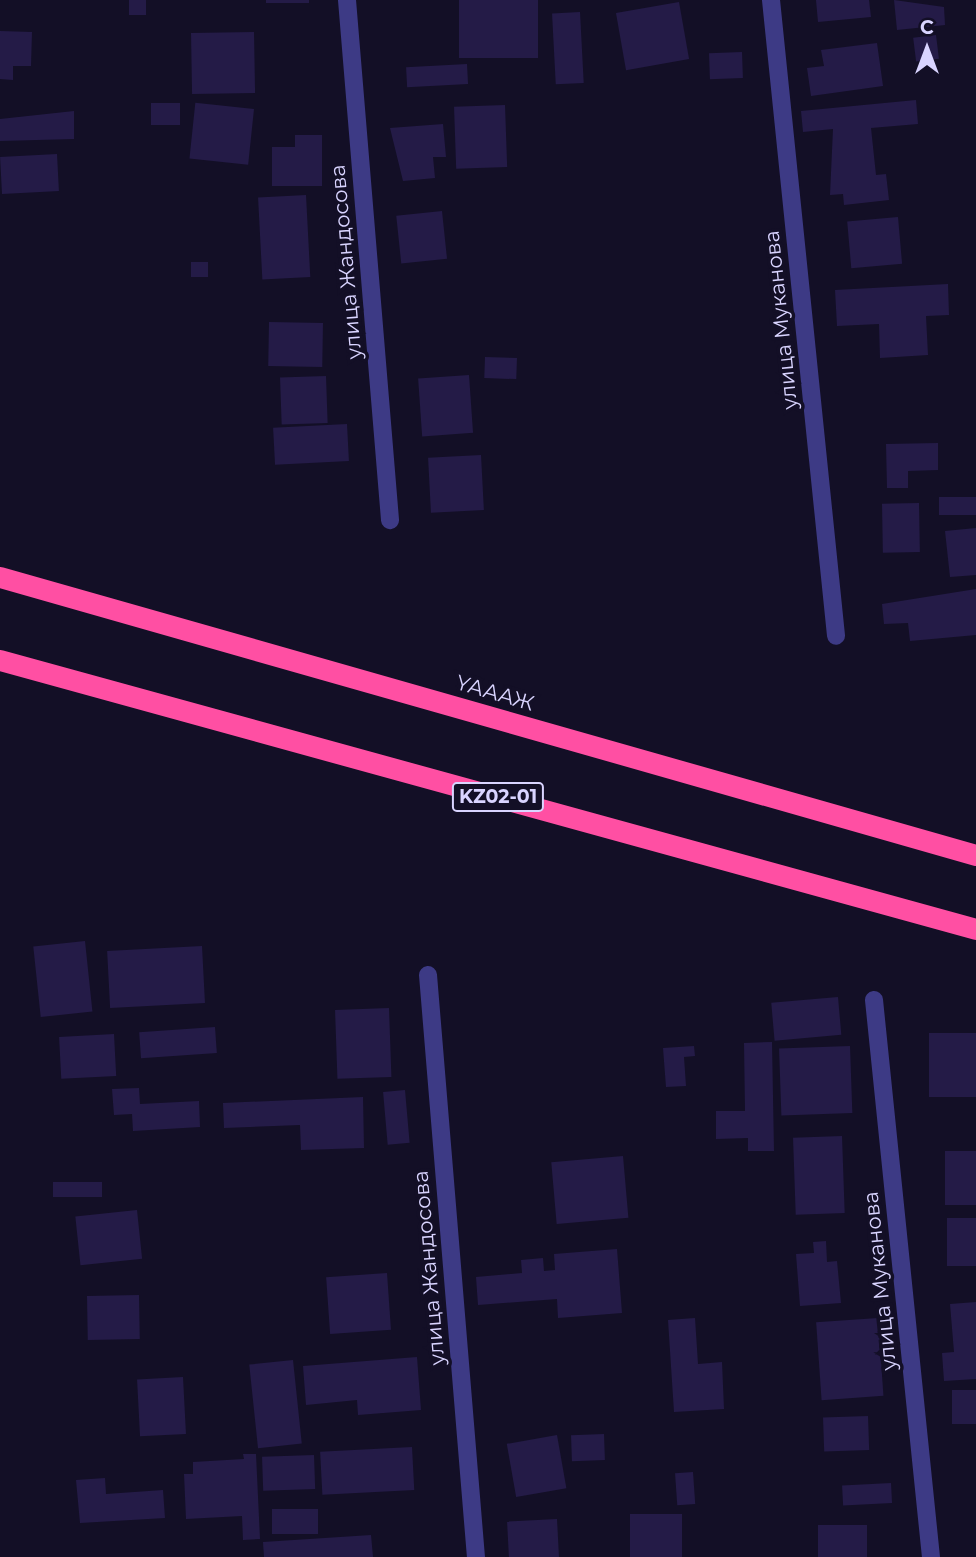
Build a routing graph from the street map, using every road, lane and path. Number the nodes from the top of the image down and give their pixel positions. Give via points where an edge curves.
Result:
1 (346, 0) edge
2 (771, 0) edge
3 (390, 520) dead end
4 (0, 577) edge
5 (836, 636) dead end
6 (10, 663) edge
7 (976, 855) edge
8 (976, 929) edge
9 (428, 975) dead end
10 (874, 1000) dead end
11 (476, 1557) edge
12 (931, 1557) edge

1 - 3 street, улица Жандосова
2 - 5 street, улица Муканова
4 - 7 highway, ҮАААЖ
6 - 8 highway, KZ02-01
9 - 11 street, улица Жандосова
10 - 12 street, улица Муканова

